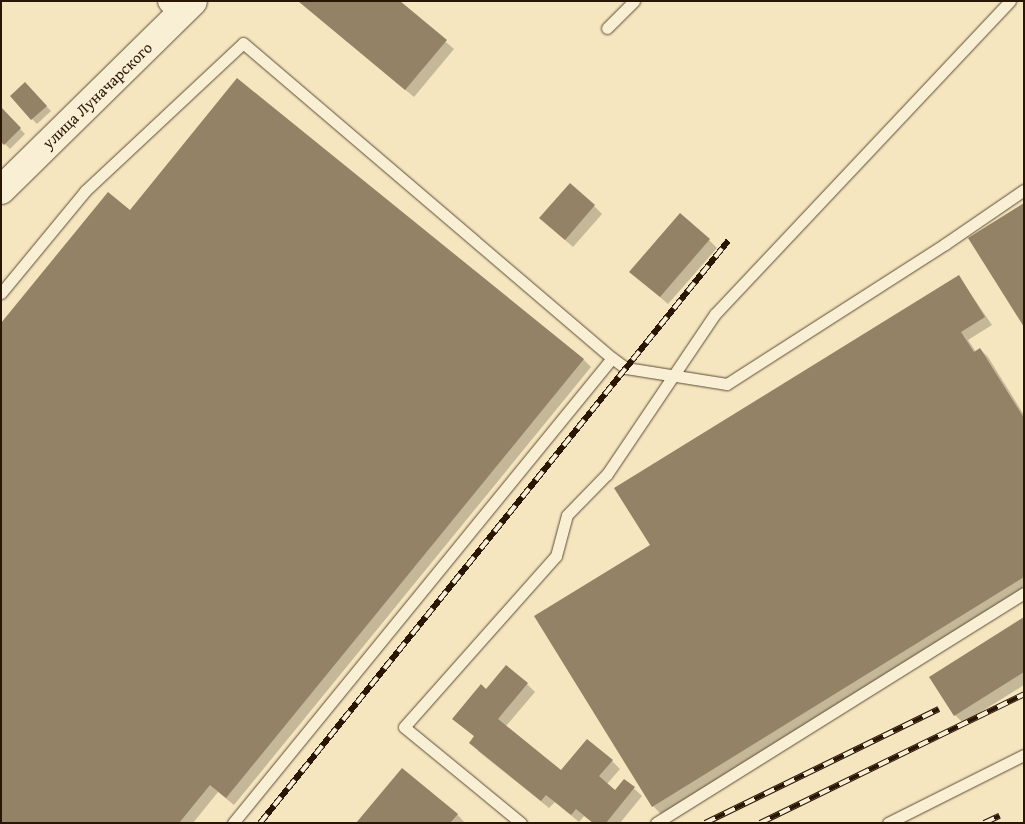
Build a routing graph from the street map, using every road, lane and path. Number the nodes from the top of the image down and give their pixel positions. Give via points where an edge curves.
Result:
1 (634, 1) edge
2 (1010, 1) edge
3 (180, 6) edge
4 (607, 28) dead end
5 (1, 190) edge
6 (1024, 190) edge
7 (1, 293) edge
8 (612, 358) junction
9 (673, 376) junction
10 (1024, 593) edge
11 (1024, 755) edge
12 (233, 823) edge
13 (521, 823) edge
14 (656, 823) edge
15 (888, 823) edge

1 - 4 lane
2 - 9 lane via 762,261 715,314
3 - 5 street, улица Луначарского
6 - 9 lane via 727,384
7 - 8 lane via 85,191 243,43
8 - 9 lane via 626,368
8 - 12 lane
9 - 13 lane via 607,474 568,515 556,556 404,727
10 - 14 lane
11 - 15 lane

